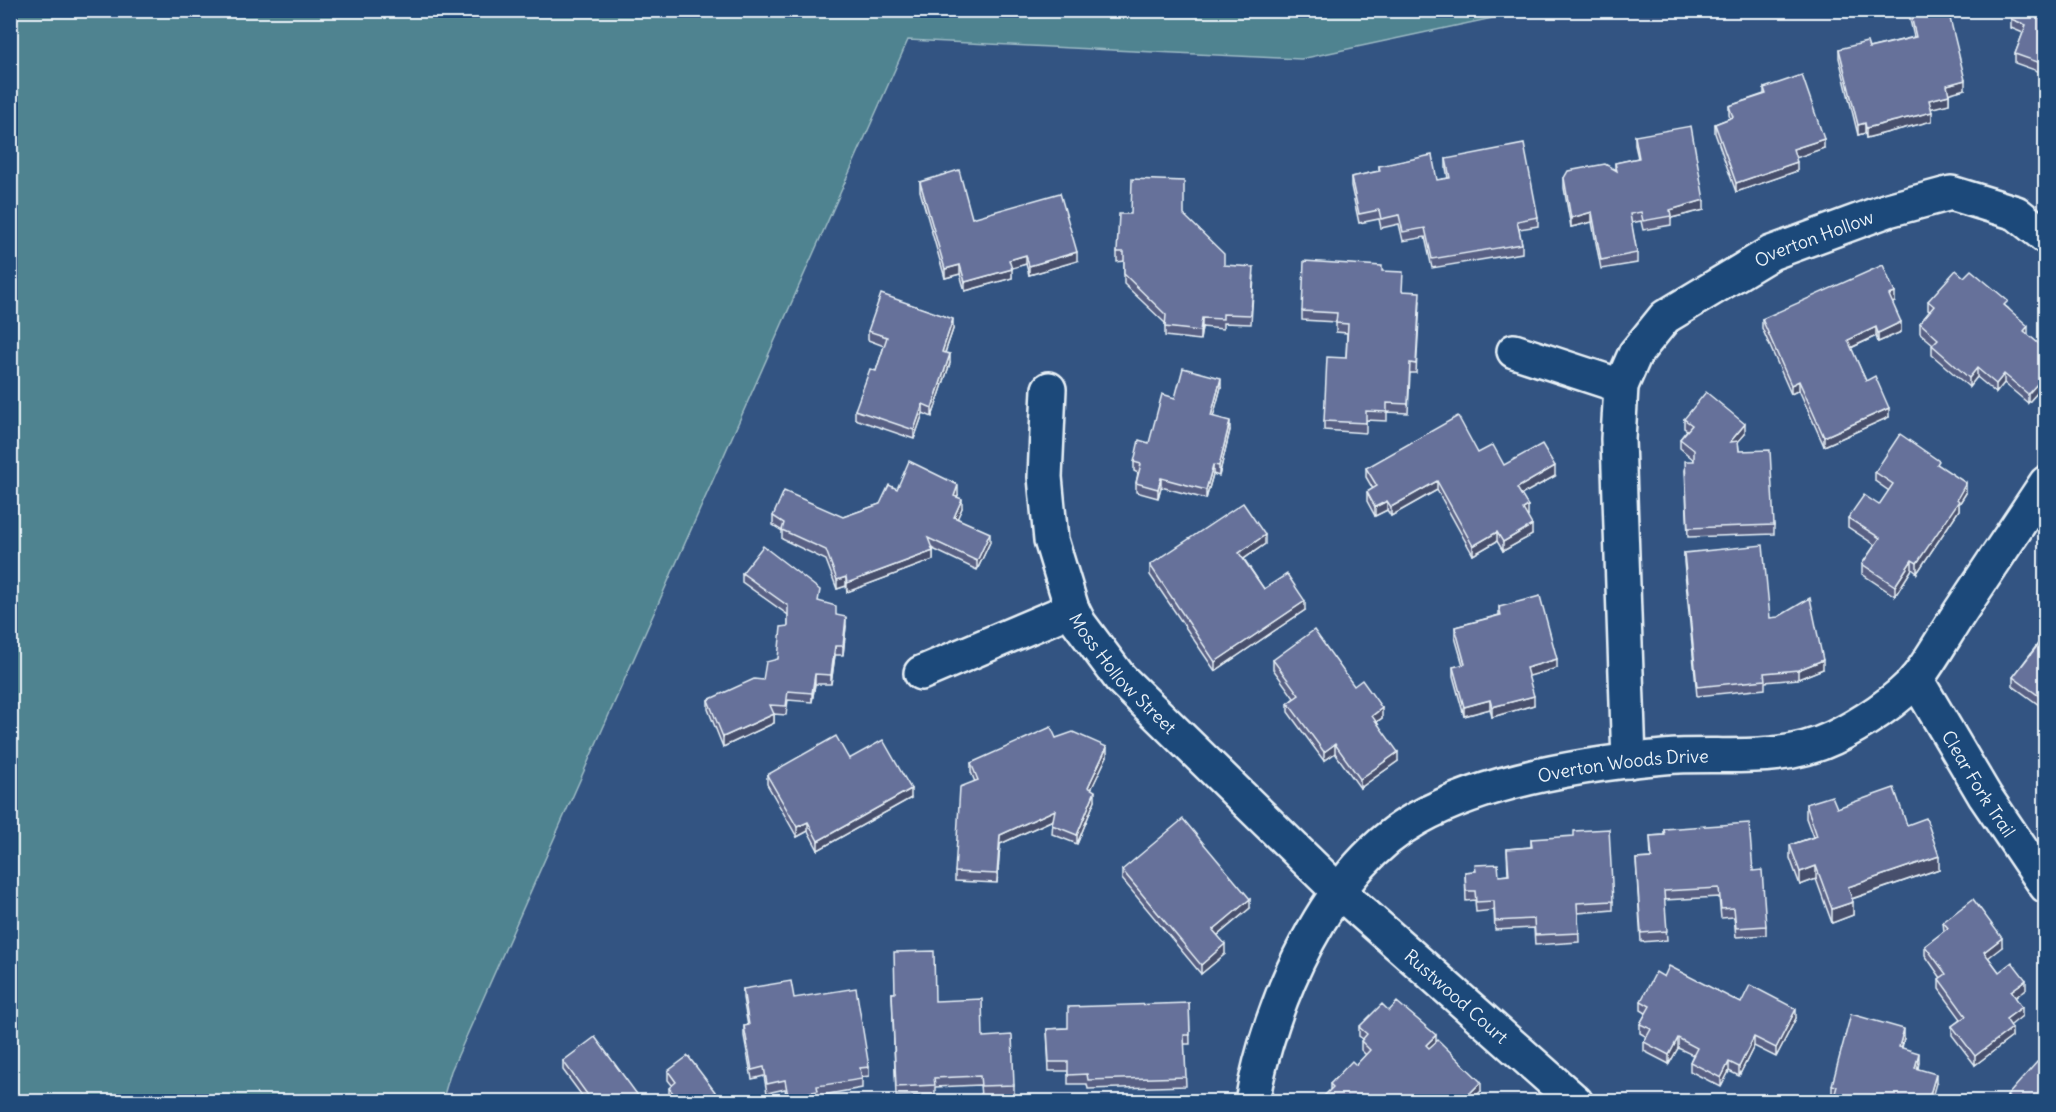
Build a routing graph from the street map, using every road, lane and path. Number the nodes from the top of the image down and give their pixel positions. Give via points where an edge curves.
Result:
1 (2046, 237) edge
2 (1514, 351) dead end
3 (1621, 386) junction
4 (1048, 389) dead end
5 (2046, 483) edge
6 (1072, 609) junction
7 (921, 674) dead end
8 (1917, 679) junction
9 (1629, 761) junction
10 (2046, 886) edge
11 (1337, 890) junction
12 (1252, 1101) edge
13 (1576, 1101) edge

1 - 3 street, Overton Hollow via 2016,213 1951,193 1888,210 1771,253 1665,317 1635,354
2 - 3 street
3 - 9 street, Overton Hollow via 1618,439
4 - 6 street, Moss Hollow Street via 1046,477 1051,540
5 - 8 street, Overton Woods Drive
6 - 7 street
6 - 11 street, Moss Hollow Street via 1120,678
8 - 9 street, Overton Woods Drive via 1875,714 1831,739 1775,756
8 - 10 street, Clear Fork Trail via 1985,796
9 - 11 street, Overton Woods Drive via 1539,777 1469,795 1417,818 1385,842
11 - 12 street, Overton Woods Drive via 1274,1014
11 - 13 street, Rustwood Court

